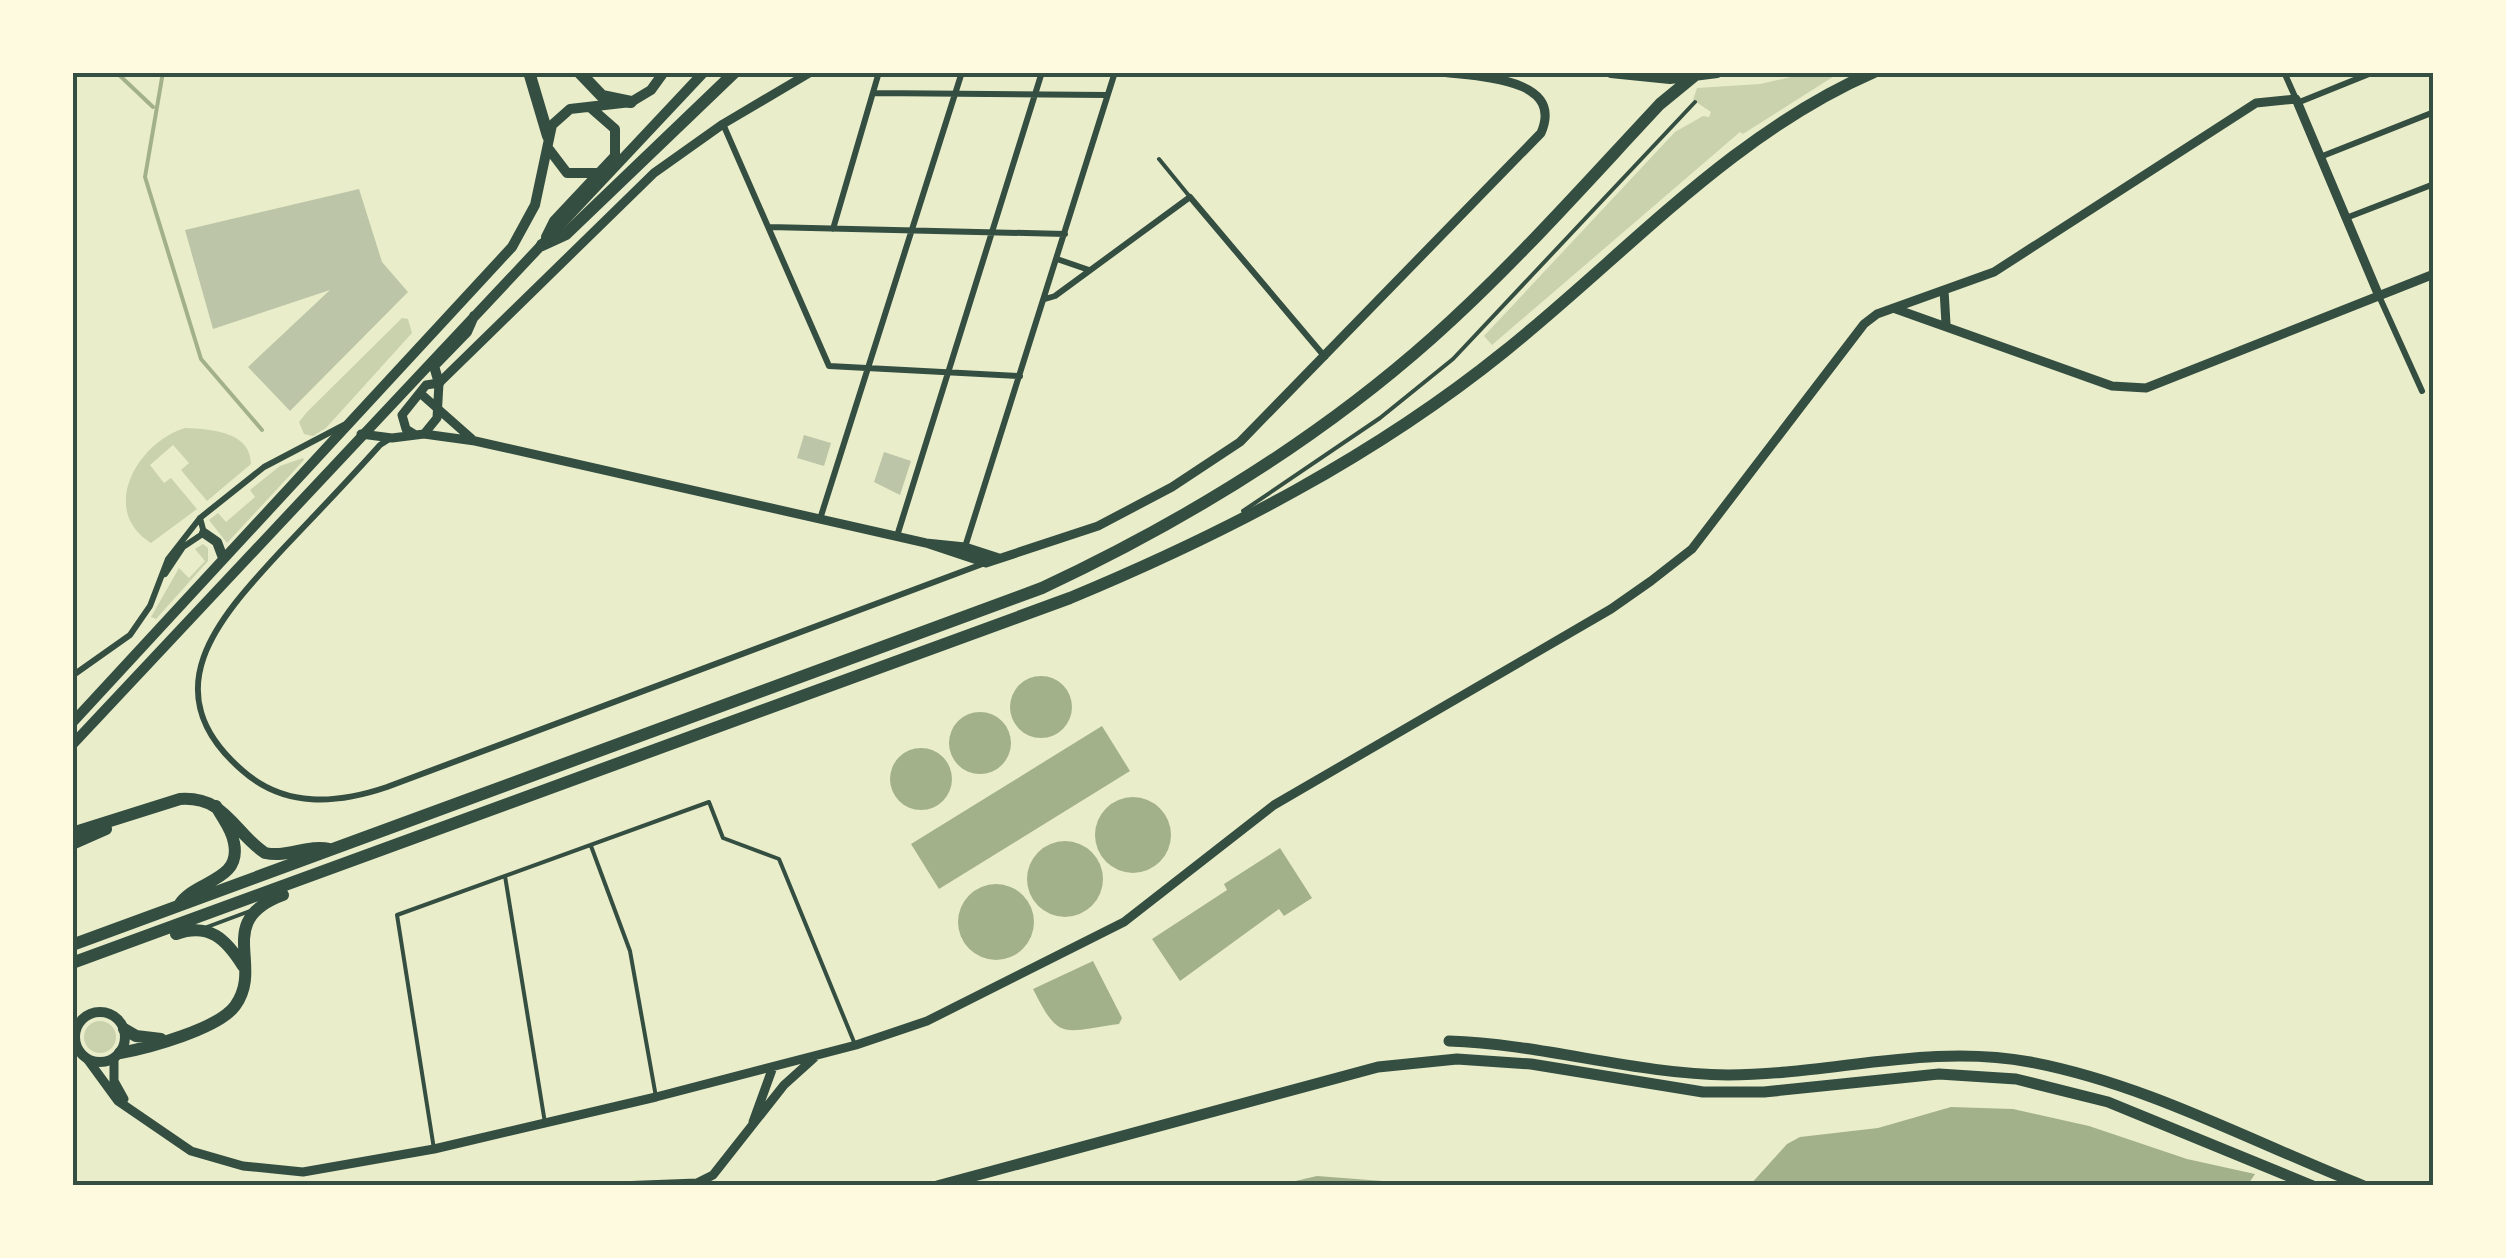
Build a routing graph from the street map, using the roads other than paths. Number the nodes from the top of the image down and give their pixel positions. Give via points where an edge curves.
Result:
1 (530, 72) edge
2 (579, 72) edge
3 (664, 72) edge
4 (704, 72) edge
5 (735, 72) edge
6 (810, 72) edge
7 (878, 72) edge
8 (962, 72) edge
9 (1042, 72) edge
10 (1115, 72) edge
11 (1441, 72) edge
12 (1699, 72) edge
13 (1718, 72) edge
14 (1874, 72) edge
15 (2284, 72) edge
16 (2374, 72) edge
17 (1457, 74) edge
18 (1616, 74) edge
19 (874, 93) junction
20 (955, 93) junction
21 (1035, 94) junction
22 (1107, 95) junction
23 (2296, 101) junction
24 (631, 102) junction
25 (1695, 102) dead end
26 (590, 108) junction
27 (2434, 112) edge
28 (723, 124) junction
29 (641, 141) junction
30 (548, 142) junction
31 (614, 156) junction
32 (2320, 157) junction
33 (1159, 160) dead end
34 (600, 172) junction
35 (2434, 184) edge
36 (1190, 197) junction
37 (2346, 218) junction
38 (769, 228) junction
39 (834, 229) junction
40 (912, 230) junction
41 (994, 232) junction
42 (1065, 234) junction
43 (542, 245) junction
44 (1057, 259) junction
45 (1090, 270) junction
46 (2434, 274) edge
47 (1944, 290) junction
48 (2378, 296) junction
49 (1045, 299) junction
50 (1890, 308) junction
51 (477, 310) junction
52 (1946, 324) junction
53 (1326, 358) junction
54 (868, 369) junction
55 (949, 372) junction
56 (1020, 376) junction
57 (439, 383) junction
58 (2422, 391) dead end
59 (420, 393) junction
60 (438, 407) junction
61 (346, 424) junction
62 (361, 434) junction
63 (420, 434) junction
64 (392, 438) junction
65 (474, 441) junction
66 (200, 518) junction
67 (820, 520) junction
68 (204, 533) junction
69 (897, 536) junction
70 (926, 543) junction
71 (965, 547) junction
72 (951, 552) junction
73 (223, 558) junction
74 (999, 558) junction
75 (1166, 558) junction
76 (986, 563) junction
77 (951, 576) junction
78 (161, 580) junction
79 (72, 676) edge
80 (72, 723) edge
81 (72, 745) edge
82 (216, 806) junction
83 (74, 834) edge
84 (590, 846) junction
85 (332, 850) junction
86 (322, 872) junction
87 (504, 874) junction
88 (179, 905) junction
89 (254, 910) junction
90 (203, 929) junction
91 (126, 944) junction
92 (72, 945) edge
93 (72, 964) edge
94 (243, 966) junction
95 (79, 1016) edge
96 (124, 1029) junction
97 (173, 1037) junction
98 (1449, 1041) dead end
99 (75, 1045) edge
100 (856, 1045) junction
101 (818, 1055) junction
102 (117, 1056) junction
103 (88, 1060) junction
104 (773, 1067) junction
105 (738, 1076) junction
106 (776, 1095) junction
107 (656, 1097) junction
108 (762, 1102) junction
109 (131, 1110) junction
110 (545, 1124) junction
111 (750, 1129) junction
112 (434, 1149) junction
113 (618, 1186) edge
114 (937, 1186) edge
115 (2313, 1186) edge
116 (2364, 1186) edge

1 - 30 highway
2 - 24 highway via 602,96
3 - 24 main road
4 - 29 main road
5 - 43 highway via 566,234
6 - 28 street
7 - 19 street
8 - 20 street
9 - 21 street
10 - 22 street
11 - 17 street
12 - 85 highway via 1431,340 1332,421 1158,530 1042,588
13 - 18 highway via 1670,78
14 - 75 highway via 1816,100 1746,147 1429,408 1254,514
15 - 23 street
16 - 23 street
17 - 53 street via 1529,89 1548,116 1540,133
19 - 20 street
19 - 39 street
20 - 21 street
20 - 40 street
21 - 22 street
21 - 41 street
22 - 42 street
23 - 32 street
23 - 47 street via 2266,99 2239,112 1994,272
24 - 26 main road
25 - 75 lane via 1454,359 1290,482
26 - 30 main road via 560,115
26 - 31 main road via 615,129
27 - 32 street
28 - 38 street
28 - 57 street via 654,172
29 - 31 main road
29 - 43 main road
30 - 34 main road via 553,160 567,173
30 - 61 main road via 535,205 512,247
31 - 34 main road
32 - 37 street
33 - 36 lane
34 - 43 main road via 554,221
35 - 37 street
36 - 45 street
36 - 53 street
37 - 48 street
38 - 39 street
38 - 54 street via 829,366
39 - 40 street
40 - 41 street
40 - 54 street
41 - 42 street
41 - 55 street
42 - 44 street
43 - 51 main road
44 - 45 street
44 - 49 street
45 - 49 street
46 - 48 street
47 - 50 street
47 - 52 street
48 - 52 street via 2146,388 2112,386
48 - 58 street
49 - 56 street
50 - 52 street
50 - 100 street via 1864,324 1692,550 1638,590 1274,805 1124,922 928,1021
51 - 57 main road via 468,332 434,366
51 - 62 main road
53 - 74 street via 1240,442 1172,487 1098,526
54 - 55 street
54 - 67 street
55 - 56 street
55 - 69 street
56 - 71 street
57 - 59 street via 430,382
57 - 60 street
59 - 60 street
59 - 63 street via 402,416 406,430
60 - 63 street
60 - 65 street
61 - 66 street via 264,466
61 - 73 main road
62 - 64 street
62 - 81 main road
63 - 64 street
63 - 65 street
64 - 77 street via 235,601 204,651 200,708 210,734 247,774 290,798 339,799 388,787
65 - 67 street
66 - 68 street
66 - 78 street via 168,559
67 - 69 street
68 - 73 main road
68 - 78 street via 183,547
69 - 70 street
70 - 71 street
70 - 72 street
71 - 74 street
72 - 76 street
72 - 77 street
73 - 80 main road
74 - 76 street
75 - 86 highway
76 - 77 street
78 - 79 street via 130,635
82 - 83 highway via 180,798
82 - 85 highway via 265,853
82 - 88 highway via 233,838 233,862 222,876 186,893
84 - 87 lane
84 - 100 lane via 709,802 724,838 779,859
84 - 107 lane via 630,951
85 - 88 highway
86 - 89 highway via 314,884
86 - 91 highway
87 - 110 lane
87 - 112 lane via 397,914
88 - 92 highway
89 - 90 lane
89 - 94 highway via 244,929
90 - 91 highway via 141,947
90 - 94 highway via 227,940
91 - 93 highway
94 - 97 highway via 234,1008
95 - 96 main road via 108,1013
95 - 99 main road
96 - 97 highway via 146,1039
96 - 102 main road
97 - 102 highway
98 - 116 highway via 1523,1045 1726,1075 1937,1056 2026,1062 2132,1091
99 - 103 main road
100 - 101 street
101 - 104 street
101 - 106 street
102 - 103 main road
102 - 109 street via 114,1082
103 - 109 street
104 - 105 street
104 - 106 street via 780,1081
104 - 108 street
105 - 107 street
105 - 108 street via 753,1082
106 - 111 street
107 - 110 street
108 - 111 street
109 - 112 street via 191,1151 274,1172 325,1170
110 - 112 street
111 - 113 street via 726,1164 704,1180
114 - 115 highway via 1404,1062 1486,1059 1733,1093 1940,1074 2016,1079 2122,1107

